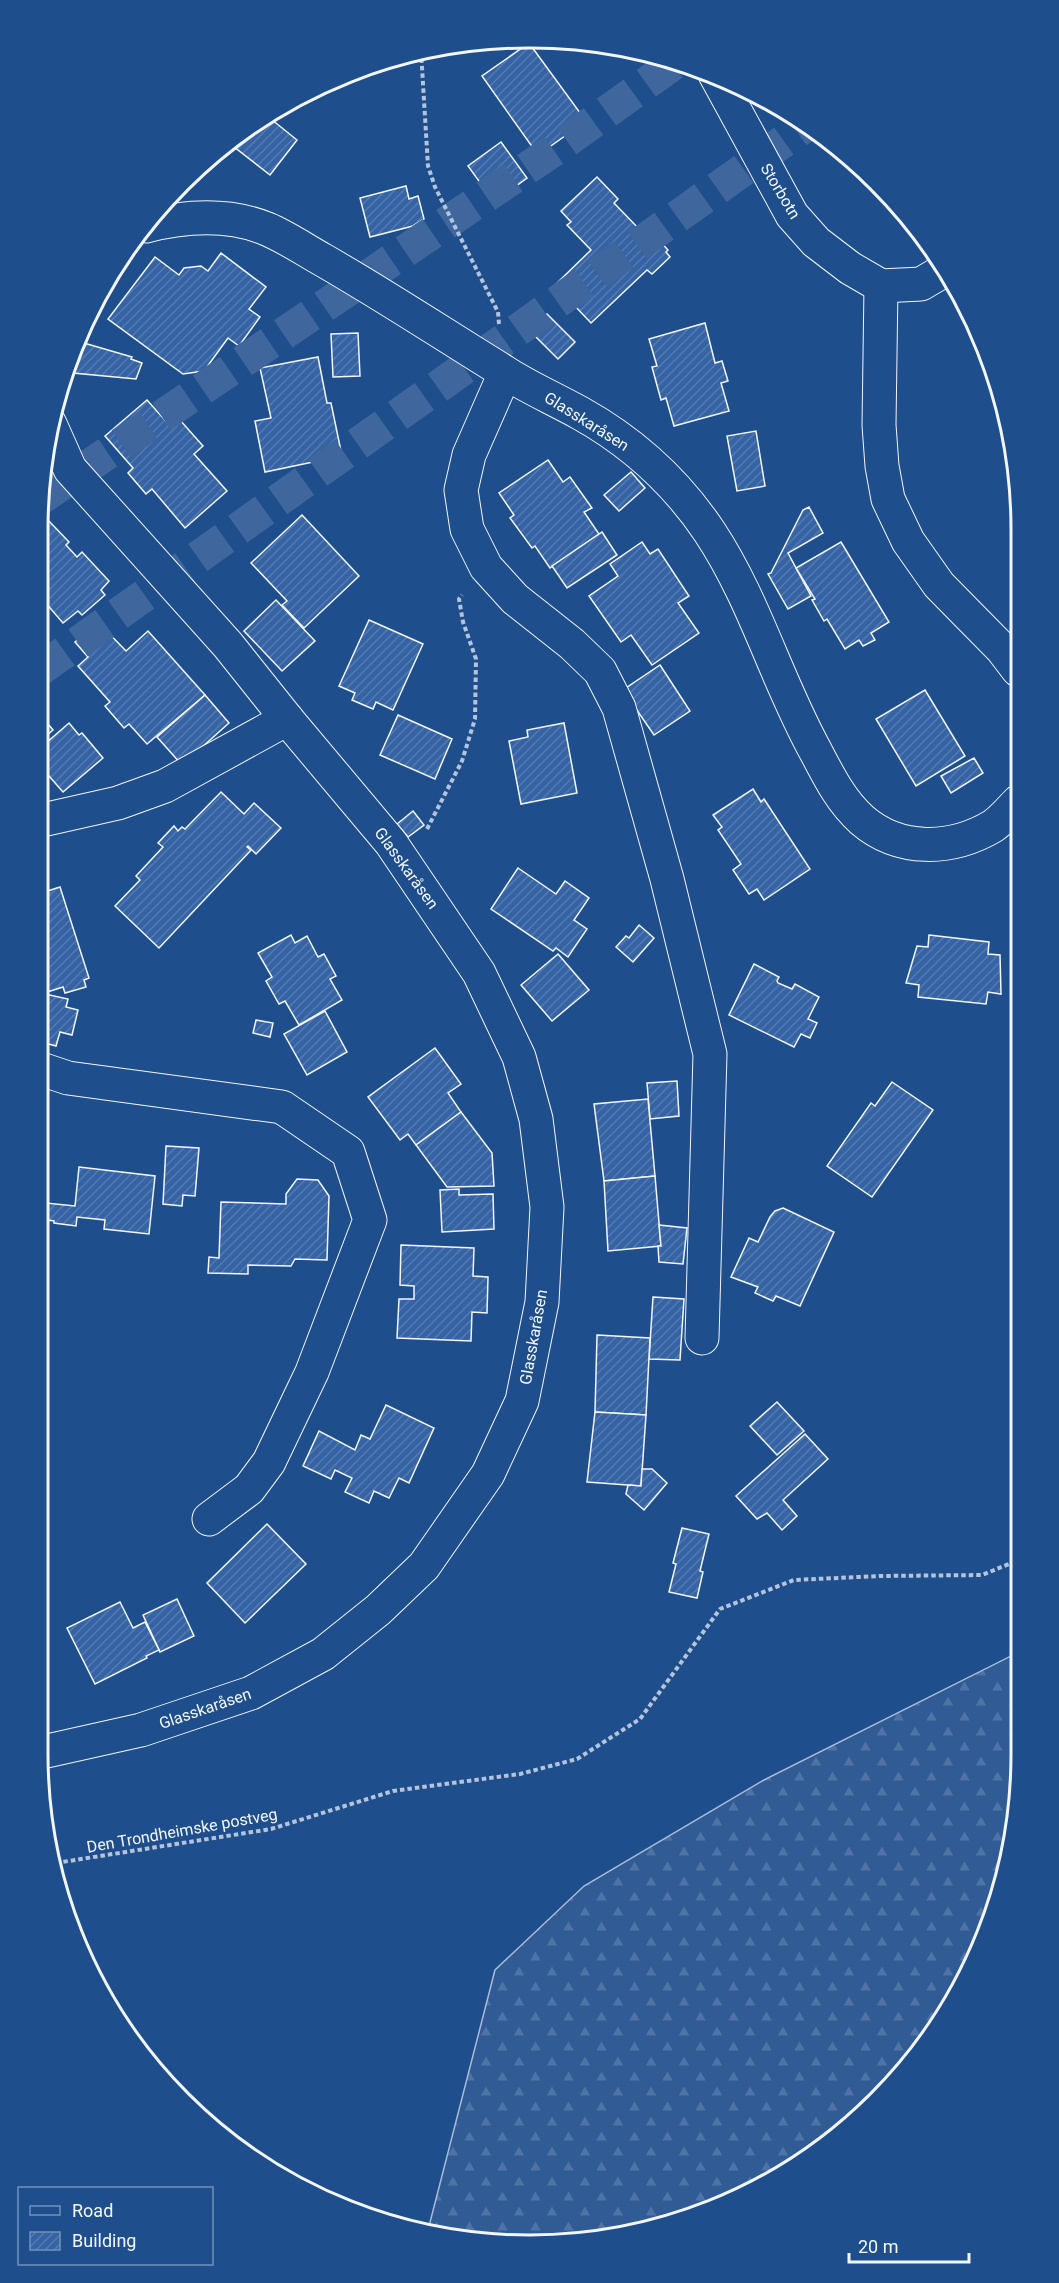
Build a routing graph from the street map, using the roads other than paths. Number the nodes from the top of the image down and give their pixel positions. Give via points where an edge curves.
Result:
1 (725, 90) edge
2 (159, 223) edge
3 (937, 274) edge
4 (881, 286) junction
5 (505, 373) junction
6 (57, 439) edge
7 (1011, 661) edge
8 (286, 719) junction
9 (1011, 809) edge
10 (48, 819) edge
11 (48, 1071) edge
12 (702, 1338) dead end
13 (209, 1519) dead end
14 (48, 1751) edge

1 - 4 street, Storbotn via 792,215 816,242
2 - 5 street, Glasskaråsen via 176,218 229,219 267,229 420,318
3 - 4 street via 921,284
4 - 7 street via 879,425 888,500 908,541 939,585
5 - 9 street, Glasskaråsen via 622,439 669,479 708,529 736,575 796,716 838,794 862,819 889,839 925,846 964,839 994,825
5 - 12 street via 469,455 461,490 467,529 486,567 515,599 600,671 619,708 710,1054
6 - 8 street, Glasskaråsen via 70,469 228,645
8 - 10 street via 165,786 118,803
8 - 14 street, Glasskaråsen via 403,860 479,973 519,1057 536,1119 547,1207 542,1302 522,1401 488,1474 424,1566 323,1654 251,1693 141,1730
11 - 13 street via 68,1078 282,1107 348,1152 370,1220 312,1372 269,1462 249,1489

